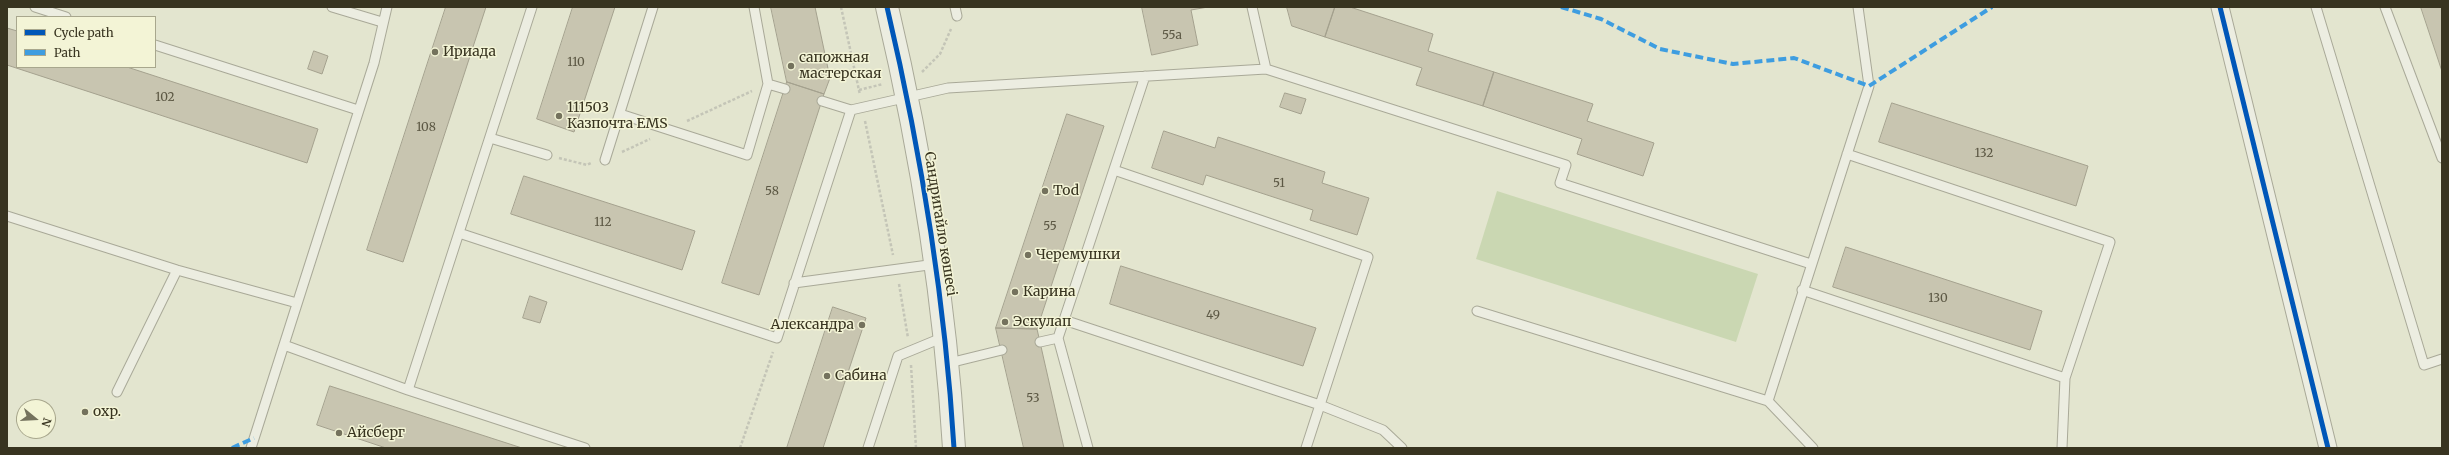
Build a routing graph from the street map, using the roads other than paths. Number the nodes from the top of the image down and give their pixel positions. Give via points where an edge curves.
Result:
1 (35, 7) edge
2 (332, 7) edge
3 (387, 7) edge
4 (532, 7) edge
5 (653, 7) edge
6 (754, 7) edge
7 (887, 7) edge
8 (1252, 7) edge
9 (1858, 7) edge
10 (2220, 7) edge
11 (2316, 7) edge
12 (2385, 7) edge
13 (63, 16) edge
14 (382, 22) junction
15 (156, 45) edge
16 (1266, 69) junction
17 (1145, 76) junction
18 (768, 84) junction
19 (905, 88) junction
20 (785, 89) dead end
21 (822, 101) dead end
22 (358, 110) junction
23 (851, 110) junction
24 (620, 114) junction
25 (490, 138) junction
26 (1847, 154) junction
27 (548, 156) dead end
28 (2442, 158) edge
29 (605, 160) dead end
30 (1114, 170) junction
31 (7, 216) edge
32 (459, 233) junction
33 (936, 264) junction
34 (1811, 264) junction
35 (177, 270) junction
36 (794, 283) junction
37 (1802, 290) junction
38 (297, 303) junction
39 (1477, 311) dead end
40 (1064, 320) junction
41 (945, 336) junction
42 (1058, 338) junction
43 (1040, 342) dead end
44 (284, 345) junction
45 (1002, 350) dead end
46 (2442, 359) edge
47 (949, 363) junction
48 (2065, 378) junction
49 (408, 390) junction
50 (117, 392) dead end
51 (1768, 401) junction
52 (1320, 405) junction
53 (251, 448) edge
54 (585, 448) edge
55 (868, 448) edge
56 (954, 448) edge
57 (1088, 448) edge
58 (1306, 448) edge
59 (1402, 448) edge
60 (1813, 448) edge
61 (2062, 448) edge
62 (2328, 448) edge

1 - 13 lane
2 - 14 lane
3 - 14 lane
4 - 25 lane
5 - 24 lane
6 - 18 lane
7 - 19 street, Сандригайло көшесі
8 - 16 lane
9 - 26 lane via 1869,86
10 - 62 street
11 - 46 lane via 2424,365
12 - 28 lane
14 - 22 lane via 374,63
15 - 22 lane
16 - 17 lane
16 - 34 lane via 1566,165 1560,183
17 - 19 lane via 948,88
17 - 30 lane
18 - 20 lane
18 - 24 lane via 746,155
19 - 23 lane via 862,108
19 - 33 street, Сандригайло көшесі
21 - 23 lane
22 - 38 lane
23 - 36 lane
24 - 29 lane
25 - 27 lane
25 - 32 lane
26 - 34 lane
26 - 48 lane via 2110,242
30 - 40 lane
30 - 52 lane via 1368,257
31 - 35 lane
32 - 36 lane via 777,338
32 - 49 lane
33 - 36 lane
33 - 41 street, Сандригайло көшесі
34 - 37 lane
35 - 38 lane
35 - 50 lane
37 - 48 lane
37 - 51 lane
38 - 44 lane
39 - 51 lane
40 - 42 lane
40 - 52 lane
41 - 47 street, Сандригайло көшесі
41 - 55 lane via 898,356
42 - 43 lane
42 - 57 lane
44 - 49 lane
44 - 53 lane
45 - 47 lane
47 - 56 street, Сандригайло көшесі
48 - 61 lane
49 - 54 lane
51 - 60 lane
52 - 58 lane
52 - 59 lane via 1383,430

